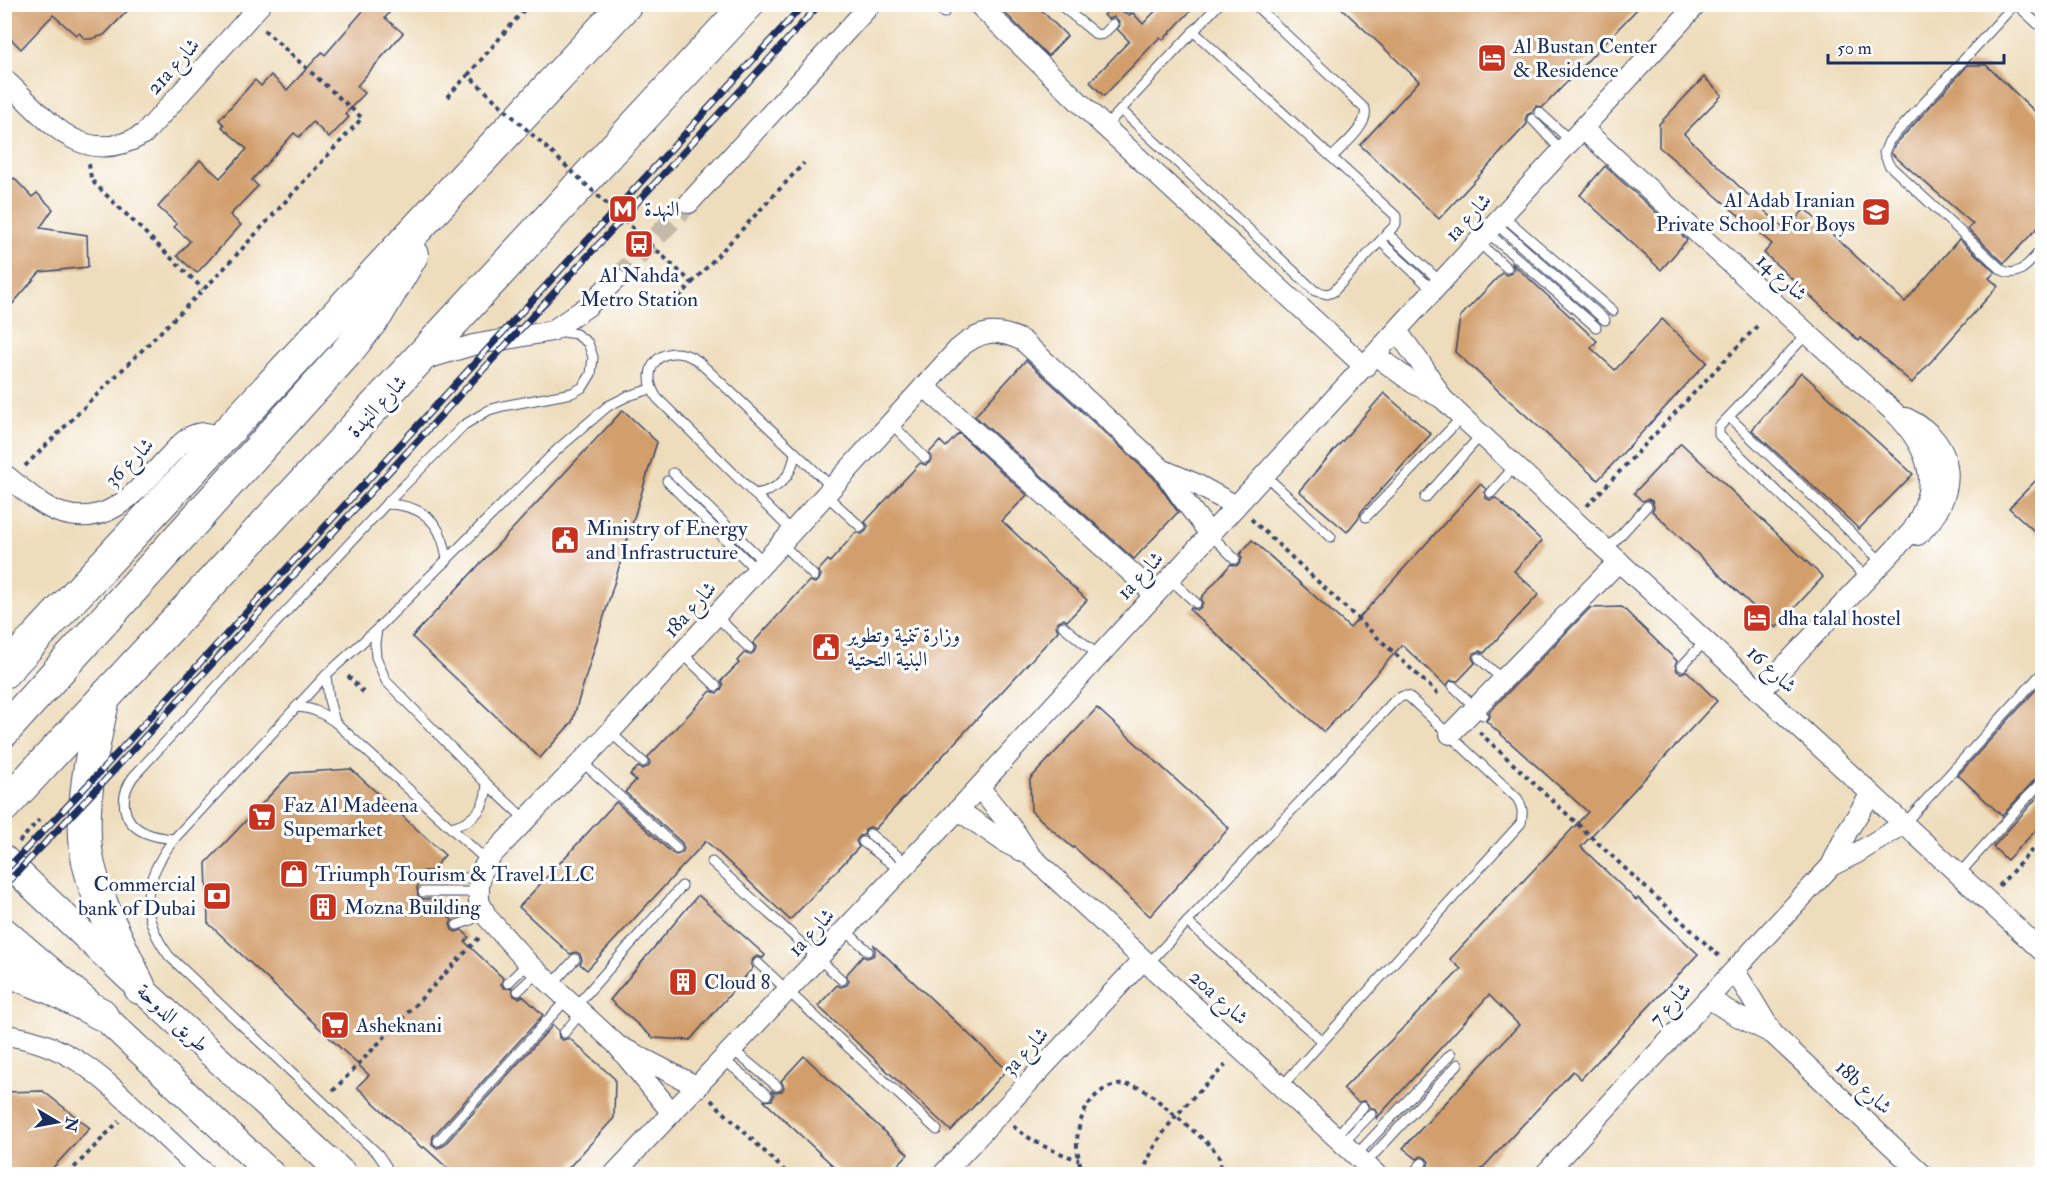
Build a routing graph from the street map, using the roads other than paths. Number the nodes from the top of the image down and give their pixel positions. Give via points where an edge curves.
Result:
1 (626, 4) edge
2 (748, 4) edge
3 (872, 4) edge
4 (935, 4) edge
5 (978, 4) edge
6 (1059, 4) edge
7 (1219, 4) edge
8 (1254, 4) edge
9 (1697, 4) edge
10 (2015, 4) edge
11 (255, 11) edge
12 (944, 13) dead end
13 (1113, 24) dead end
14 (2043, 28) edge
15 (1193, 31) junction
16 (4, 79) edge
17 (1121, 110) junction
18 (1535, 115) dead end
19 (1105, 128) junction
20 (1572, 141) junction
21 (1332, 157) junction
22 (689, 203) tunnel mouth
23 (437, 210) junction
24 (1491, 228) junction
25 (1388, 234) junction
26 (1381, 242) junction
27 (2043, 249) edge
28 (1507, 268) dead end
29 (616, 279) tunnel mouth
30 (1437, 286) junction
31 (1613, 311) dead end
32 (1605, 320) dead end
33 (1596, 327) dead end
34 (552, 331) junction
35 (1397, 331) junction
36 (1808, 333) junction
37 (1370, 361) junction
38 (417, 362) junction
39 (924, 386) junction
40 (651, 389) junction
41 (1442, 398) junction
42 (1461, 417) junction
43 (1729, 417) junction
44 (891, 423) junction
45 (1481, 435) junction
46 (223, 439) junction
47 (795, 453) junction
48 (925, 458) dead end
49 (1515, 466) junction
50 (1164, 470) junction
51 (11, 473) edge
52 (1265, 475) junction
53 (670, 477) dead end
54 (829, 491) junction
55 (1491, 493) dead end
56 (754, 494) junction
57 (1425, 498) dead end
58 (386, 504) junction
59 (1236, 506) junction
60 (1647, 506) dead end
61 (1366, 517) dead end
62 (861, 527) dead end
63 (1210, 534) junction
64 (1331, 537) dead end
65 (787, 538) junction
66 (1613, 556) junction
67 (1889, 556) junction
68 (1235, 559) dead end
69 (447, 561) junction
70 (761, 567) junction
71 (814, 576) dead end
72 (1867, 578) junction
73 (1170, 579) junction
74 (1155, 594) junction
75 (1196, 603) dead end
76 (716, 616) junction
77 (1063, 626) dead end
78 (377, 629) junction
79 (1705, 641) junction
80 (749, 648) dead end
81 (682, 654) junction
82 (1099, 656) junction
83 (1479, 658) dead end
84 (1682, 666) dead end
85 (4, 672) edge
86 (2043, 673) edge
87 (326, 675) junction
88 (1503, 680) junction
89 (716, 686) dead end
90 (1453, 686) dead end
91 (1760, 692) junction
92 (105, 697) junction
93 (296, 707) junction
94 (1475, 714) junction
95 (335, 722) junction
96 (4, 731) edge
97 (610, 732) junction
98 (1450, 734) junction
99 (582, 762) junction
100 (643, 762) dead end
101 (2043, 781) edge
102 (487, 784) junction
103 (979, 787) junction
104 (1870, 794) junction
105 (4, 806) edge
106 (958, 810) junction
107 (526, 820) junction
108 (1904, 824) junction
109 (451, 827) junction
110 (870, 834) dead end
111 (174, 839) junction
112 (863, 842) dead end
113 (676, 848) dead end
114 (1030, 855) junction
115 (4, 859) edge
116 (712, 862) dead end
117 (1831, 866) junction
118 (904, 867) junction
119 (1959, 874) junction
120 (425, 878) dead end
121 (682, 886) dead end
122 (423, 892) dead end
123 (484, 893) junction
124 (1187, 922) junction
125 (457, 925) dead end
126 (845, 930) junction
127 (4, 931) edge
128 (868, 951) dead end
129 (2043, 951) edge
130 (575, 959) dead end
131 (819, 959) junction
132 (1145, 962) junction
133 (758, 963) dead end
134 (4, 969) edge
135 (1735, 971) junction
136 (539, 973) junction
137 (842, 980) dead end
138 (508, 983) dead end
139 (140, 988) junction
140 (518, 991) dead end
141 (789, 991) junction
142 (1708, 998) junction
143 (574, 1006) junction
144 (101, 1014) junction
145 (564, 1034) dead end
146 (1773, 1034) junction
147 (4, 1035) edge
148 (1322, 1041) junction
149 (616, 1044) junction
150 (1451, 1054) dead end
151 (729, 1055) junction
152 (1458, 1064) dead end
153 (777, 1086) dead end
154 (698, 1087) junction
155 (1281, 1087) junction
156 (767, 1095) dead end
157 (1367, 1110) dead end
158 (672, 1113) junction
159 (938, 1130) dead end
160 (438, 1141) dead end
161 (1355, 1155) edge
162 (1422, 1163) dead end
163 (204, 1174) edge
164 (271, 1174) edge
165 (344, 1174) edge
166 (388, 1174) edge
167 (614, 1174) edge
168 (943, 1174) edge
169 (1412, 1174) edge
170 (1545, 1174) edge
171 (1922, 1174) edge

1 - 23 main road
2 - 38 main road, شارع النهدة
3 - 22 street
4 - 12 lane
5 - 19 street, شارع 16
6 - 13 lane via 1097,35
7 - 15 lane
8 - 21 lane via 1365,109 1362,125
9 - 20 street, 1a شارع
10 - 14 lane
10 - 27 lane via 1889,141 1884,153 1889,165 2002,270 2011,274 2020,271
11 - 16 street, 21a شارع via 144,134 112,147 95,147 63,133
15 - 17 lane
15 - 21 lane
17 - 19 lane
17 - 26 lane via 1316,291 1333,292
18 - 20 lane
19 - 37 street, شارع 16
20 - 24 street, 1a شارع
20 - 36 street, شارع 14
21 - 25 lane via 1396,216 1396,224
23 - 46 main road
23 - 96 main road via 377,314 346,352
24 - 28 lane
24 - 30 street, 1a شارع
24 - 31 lane
24 - 32 lane
24 - 33 lane
25 - 26 lane
25 - 30 lane
26 - 30 lane
29 - 34 street via 588,306
30 - 35 street, 1a شارع
34 - 38 street via 473,345
34 - 58 lane via 576,334 588,343 593,357 591,374 583,387 572,393 503,406 477,417 454,434
35 - 37 street, 1a شارع
35 - 41 street, شارع 16
36 - 43 lane
36 - 67 street, شارع 14 via 1895,413 1922,449 1929,470 1926,503 1920,517
37 - 41 street, شارع 16
37 - 52 street, 1a شارع
38 - 92 main road, شارع النهدة
39 - 44 street, 18a شارع
39 - 50 street, 18a شارع via 969,339 982,333 1010,334 1023,341
39 - 74 street
40 - 47 lane via 654,364 675,352 687,353
40 - 56 lane
40 - 69 lane via 598,412
41 - 42 street, شارع 16
42 - 45 street, شارع 16
42 - 61 lane
43 - 67 lane
43 - 72 lane via 1719,427 1720,438
44 - 48 lane
44 - 54 street, 18a شارع
45 - 49 street, شارع 16
45 - 57 lane
46 - 51 street, شارع 36 via 198,433 187,439 118,507 89,516 74,516 47,506
46 - 85 main road
47 - 54 lane
47 - 56 lane via 790,474 783,482 765,493
49 - 55 lane
49 - 66 street, شارع 16
50 - 59 street, 18a شارع
50 - 63 street, 18a شارع
52 - 59 street, 1a شارع
52 - 64 lane
53 - 70 lane
54 - 62 lane
54 - 65 street, 18a شارع
56 - 65 lane
58 - 69 lane via 417,509 429,519 439,531
58 - 111 lane via 126,786 124,809 136,828
59 - 63 street, 1a شارع
60 - 66 lane
63 - 68 lane
63 - 73 street, 1a شارع
65 - 70 street, 18a شارع
65 - 71 lane
66 - 79 street, شارع 16
66 - 88 street
67 - 72 street, شارع 14
69 - 78 lane
70 - 76 street, 18a شارع
72 - 91 street, شارع 14
73 - 74 street, 1a شارع
73 - 75 lane
74 - 82 street, 1a شارع
76 - 80 lane
76 - 81 street, 18a شارع
77 - 82 lane
78 - 87 lane
78 - 102 lane via 375,657 386,681
79 - 84 lane
79 - 91 street, شارع 16
81 - 89 lane
81 - 97 street, 18a شارع
82 - 103 street, 1a شارع
83 - 88 lane
86 - 108 lane
87 - 93 lane
87 - 95 lane
88 - 94 street
90 - 94 lane
91 - 104 street, شارع 16
92 - 105 main road, شارع النهدة
92 - 139 main road via 92,754 85,828 87,856 92,877
93 - 95 lane via 319,711
93 - 111 lane
94 - 98 street
95 - 109 lane
97 - 99 street, 18a شارع
97 - 100 lane
98 - 124 lane via 1413,699 1399,697
98 - 148 lane via 1522,804 1521,823
99 - 107 street, 18a شارع
99 - 113 lane
101 - 119 lane
102 - 107 lane
102 - 109 lane via 482,808 469,821
103 - 106 street, 1a شارع
103 - 114 street, 20a شارع
104 - 108 street, شارع 16
104 - 117 street, شارع 7
106 - 114 street, 20a شارع
106 - 118 street, 1a شارع
107 - 123 street, 18a شارع
108 - 117 street, شارع 7
108 - 119 street, شارع 16
109 - 123 lane
110 - 118 lane
111 - 166 lane via 150,882 148,914 160,943 169,956 378,1154
112 - 118 lane
114 - 132 street, 20a شارع
115 - 139 main road, طريق الدوحة
116 - 131 lane
117 - 135 street, شارع 7
118 - 126 street, 1a شارع
119 - 129 street, شارع 16
120 - 123 lane
121 - 143 lane
122 - 123 lane
123 - 125 lane via 471,920
123 - 136 street
124 - 132 lane
124 - 148 lane
126 - 128 lane
126 - 131 street, 1a شارع
127 - 144 main road
130 - 136 lane
131 - 137 lane
131 - 141 street, 1a شارع
132 - 155 street, 20a شارع
132 - 168 street, 3a شارع
133 - 141 lane
134 - 144 main road via 53,988
135 - 142 street, شارع 7
135 - 146 street, 18b شارع
136 - 138 lane
136 - 140 lane
136 - 143 street
139 - 165 main road, طريق الدوحة
141 - 151 street, 1a شارع
141 - 159 lane
142 - 146 street, 18b شارع
142 - 170 street, شارع 7
143 - 145 lane
143 - 149 street
143 - 160 lane
144 - 164 main road
146 - 171 street, 18b شارع
147 - 163 street via 42,1043 85,1064
148 - 155 lane
149 - 154 street
149 - 158 street
150 - 161 lane
151 - 153 lane
151 - 154 street, 1a شارع
151 - 156 lane
152 - 161 lane
154 - 158 street, 1a شارع
155 - 161 street, 20a شارع
157 - 161 lane
158 - 167 street, 1a شارع
162 - 169 lane

